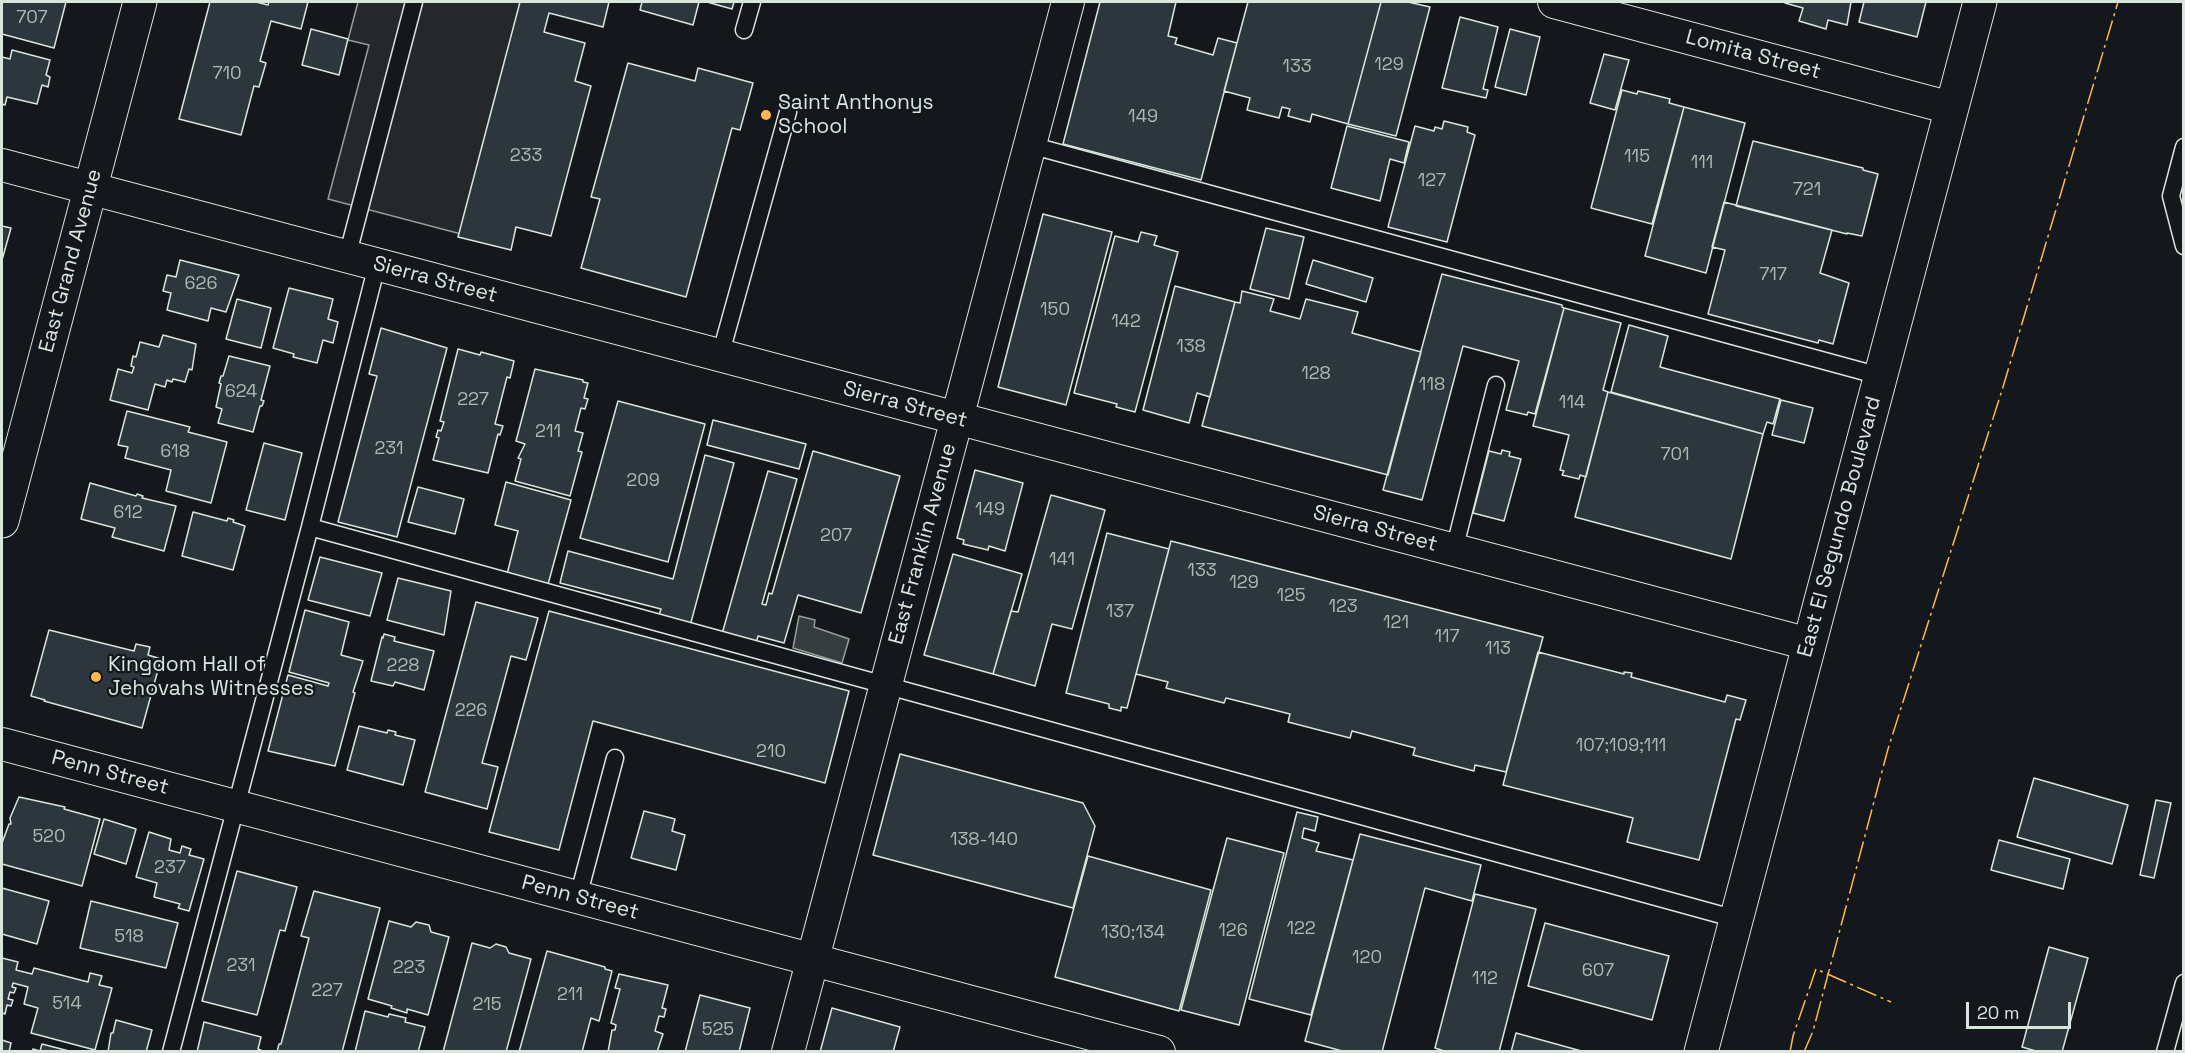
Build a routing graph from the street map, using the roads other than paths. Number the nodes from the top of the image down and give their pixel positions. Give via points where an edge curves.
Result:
1 (140, 2) edge
2 (414, 2) edge
3 (752, 2) edge
4 (1068, 2) edge
5 (1554, 2) edge
6 (1980, 2) edge
7 (744, 30) dead end
8 (1951, 108) junction
9 (788, 112) dead end
10 (1030, 145) junction
11 (2184, 147) edge
12 (2, 165) edge
13 (90, 189) junction
14 (2184, 246) edge
15 (362, 261) junction
16 (720, 356) junction
17 (1880, 376) junction
18 (1496, 385) dead end
19 (957, 418) junction
20 (2, 521) edge
21 (310, 527) junction
22 (1454, 550) junction
23 (1809, 644) junction
24 (886, 686) junction
25 (2, 744) edge
26 (615, 758) dead end
27 (237, 807) junction
28 (578, 897) junction
29 (1736, 919) junction
30 (813, 960) junction
31 (2184, 983) edge
32 (171, 1052) edge
33 (788, 1052) edge
34 (1159, 1052) edge
35 (1701, 1052) edge
36 (2165, 1052) edge

1 - 13 main road, East Grand Avenue
2 - 15 lane
3 - 7 lane
4 - 10 street, East Franklin Avenue
5 - 8 street, Lomita Street
6 - 8 main road, East El Segundo Boulevard
8 - 17 main road, East El Segundo Boulevard
9 - 16 lane
10 - 17 lane
10 - 19 street, East Franklin Avenue
11 - 14 lane via 2171,196
12 - 13 street, Sierra Street
13 - 15 street, Sierra Street
13 - 20 main road, East Grand Avenue
15 - 16 street, Sierra Street
15 - 21 lane
16 - 19 street, Sierra Street
17 - 23 main road, East El Segundo Boulevard
18 - 22 lane
19 - 22 street, Sierra Street
19 - 24 street, East Franklin Avenue
21 - 24 lane
21 - 27 lane
22 - 23 street, Sierra Street
23 - 29 main road, East El Segundo Boulevard
24 - 29 lane
24 - 30 street, East Franklin Avenue
25 - 27 street, Penn Street
26 - 28 lane
27 - 28 street, Penn Street
27 - 32 lane
28 - 30 street, Penn Street
29 - 35 main road, East El Segundo Boulevard
30 - 33 street, East Franklin Avenue
30 - 34 street, Penn Street
31 - 36 lane

